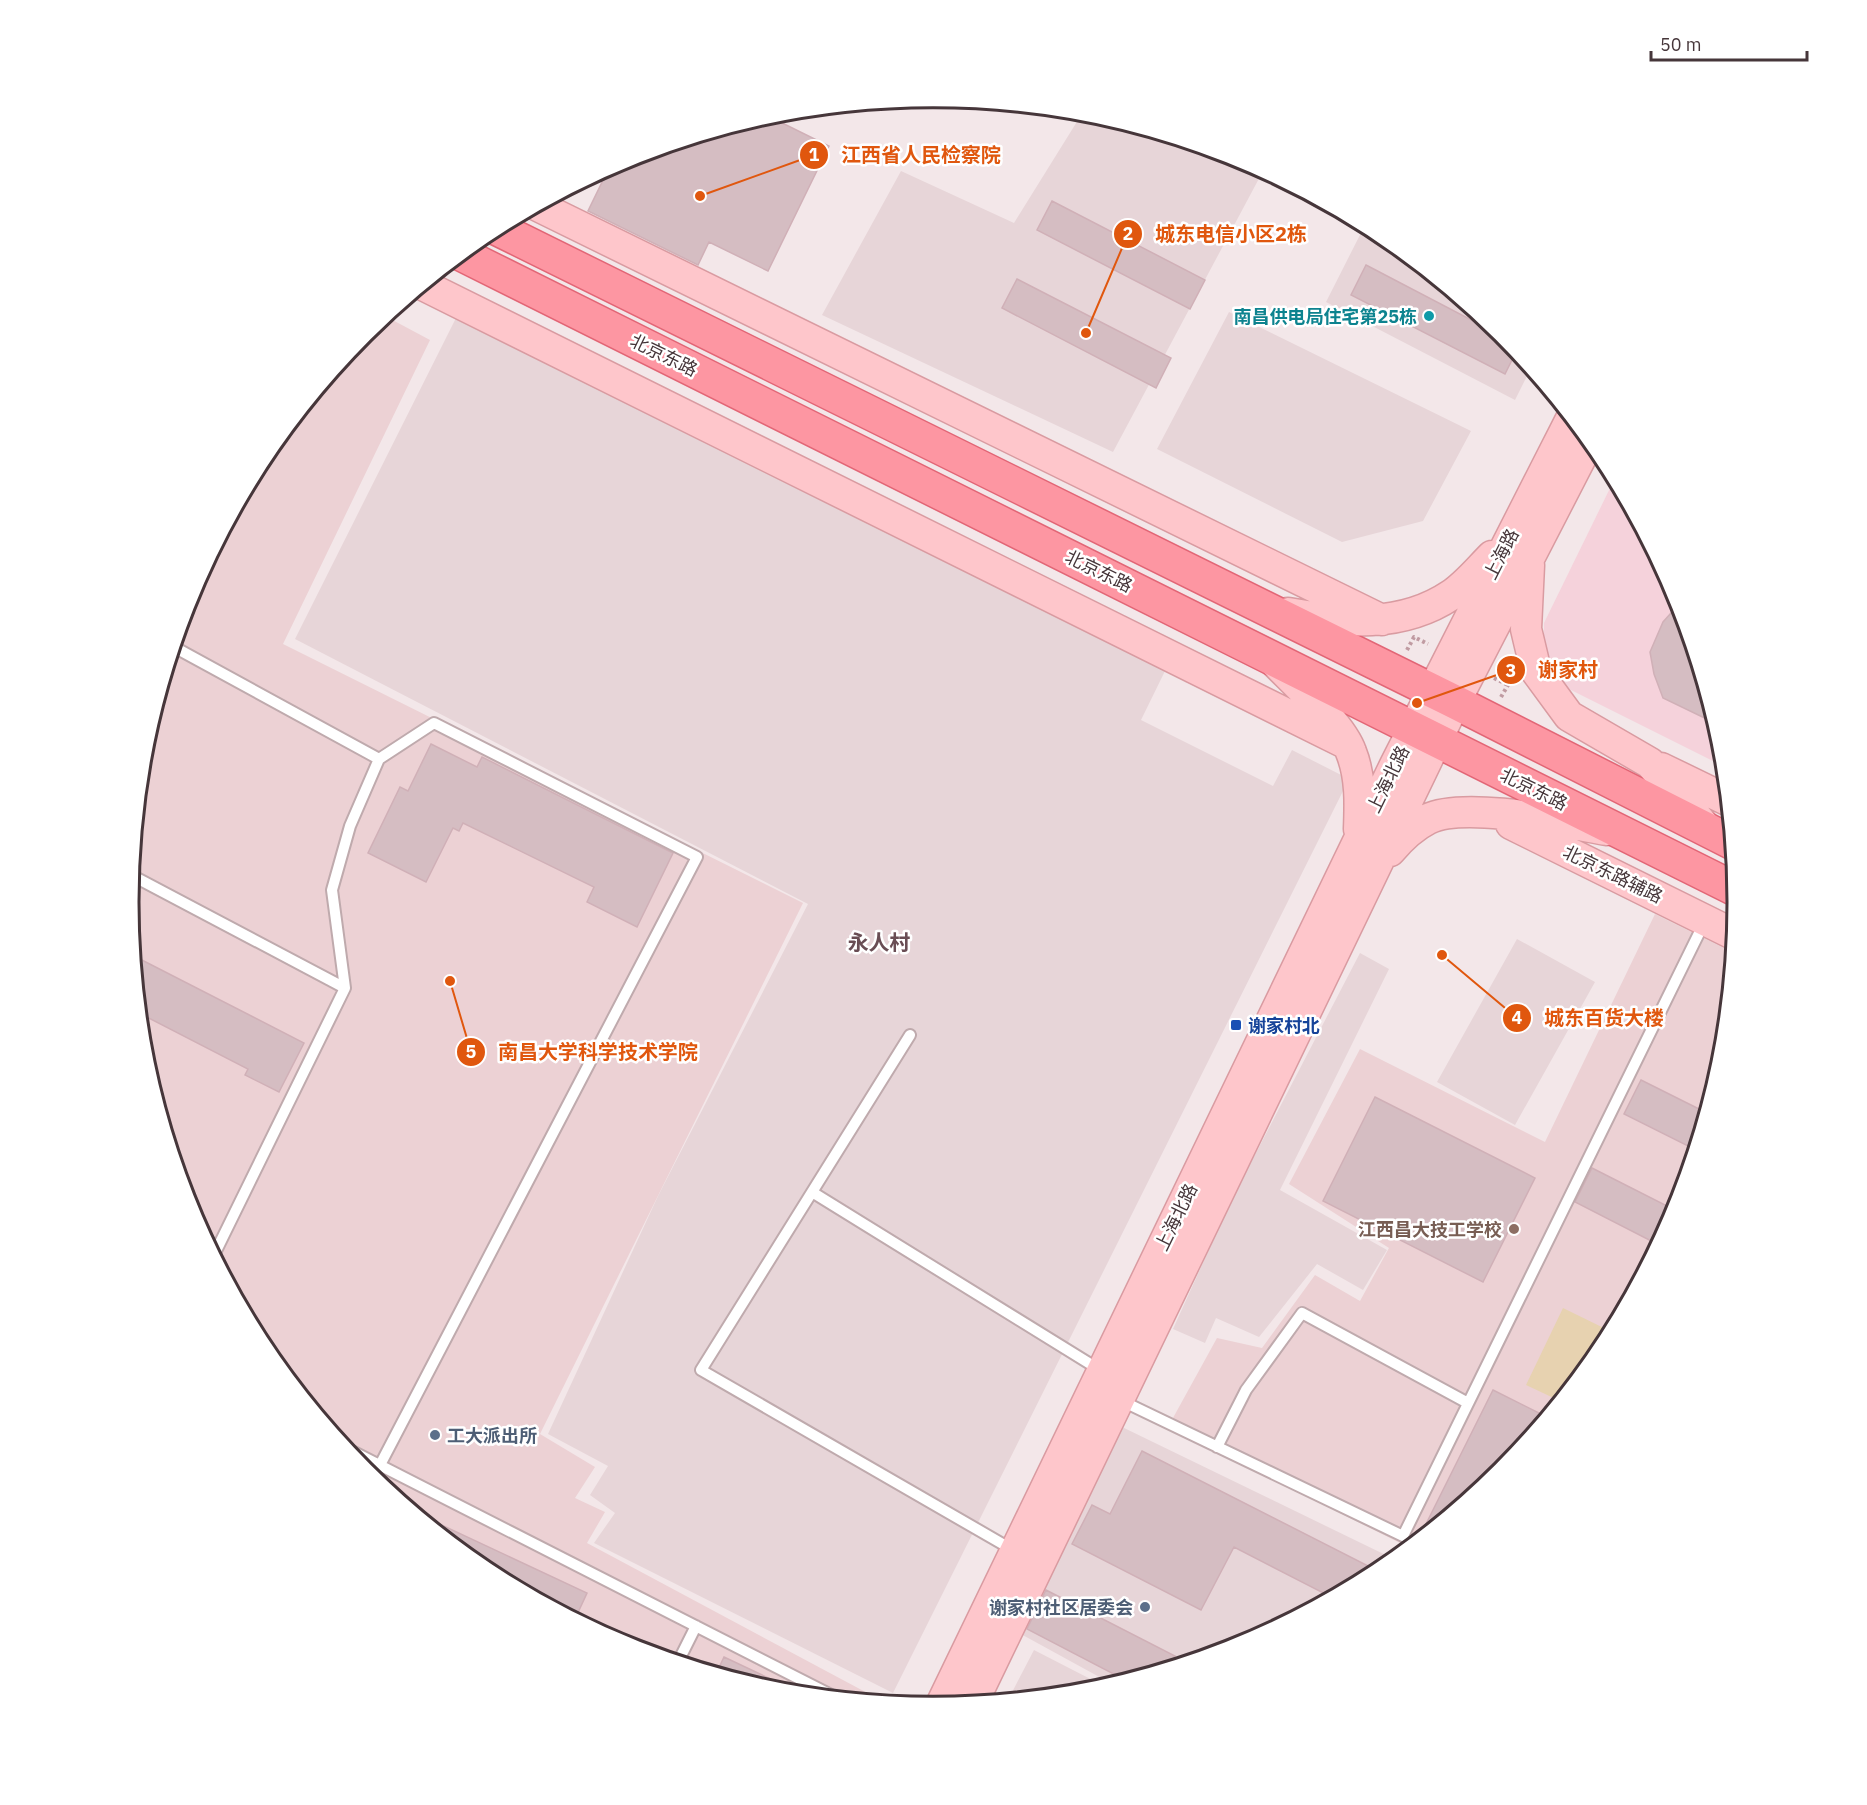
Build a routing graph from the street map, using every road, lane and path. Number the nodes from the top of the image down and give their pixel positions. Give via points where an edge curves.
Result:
1 (545, 209) edge
2 (506, 233) edge
3 (469, 258) edge
4 (430, 288) edge
5 (1569, 425) edge
6 (1585, 448) edge
7 (1519, 548) junction
8 (1266, 609) junction
9 (1382, 620) junction
10 (180, 650) edge
11 (1268, 655) junction
12 (1443, 697) junction
13 (1425, 734) junction
14 (1345, 743) junction
15 (380, 759) junction
16 (1650, 763) junction
17 (1721, 797) edge
18 (1490, 814) junction
19 (1622, 832) junction
20 (1720, 837) edge
21 (1359, 840) junction
22 (1370, 877) junction
23 (140, 880) edge
24 (1727, 885) edge
25 (1706, 920) junction
26 (1727, 931) edge
27 (345, 988) junction
28 (910, 1035) dead end
29 (812, 1192) junction
30 (218, 1248) edge
31 (1101, 1371) junction
32 (1117, 1399) junction
33 (1468, 1403) junction
34 (1217, 1447) junction
35 (367, 1458) edge
36 (380, 1465) junction
37 (1014, 1550) junction
38 (696, 1626) junction
39 (681, 1656) edge
40 (817, 1688) edge
41 (976, 1695) edge
42 (945, 1697) edge

1 - 9 main road
2 - 8 main road
3 - 11 main road, 北京东路
4 - 14 main road
5 - 7 main road, 上海路
6 - 7 main road, 上海路
7 - 9 main road via 1452,594 1405,616
7 - 12 main road, 上海路
7 - 16 main road via 1526,629 1536,671 1569,716
8 - 9 main road via 1333,621
8 - 12 main road
10 - 15 lane
11 - 13 main road, 北京东路
11 - 14 main road
12 - 13 main road, 上海路
12 - 20 main road
13 - 19 main road, 北京东路
13 - 21 main road, 上海北路
13 - 22 main road, 上海北路
14 - 21 main road via 1351,751 1360,794
15 - 27 lane via 350,826 332,890
15 - 36 lane via 434,723 698,857
16 - 17 main road
16 - 20 main road
18 - 19 main road
18 - 22 main road via 1430,818 1405,834
18 - 25 main road, 北京东路辅路
19 - 24 main road, 北京东路
21 - 31 main road, 上海北路
22 - 32 main road, 上海北路
23 - 27 lane
25 - 26 main road, 北京东路辅路
25 - 33 lane
27 - 30 lane
28 - 29 lane
29 - 31 lane
29 - 37 lane via 701,1370
31 - 37 main road, 上海北路
32 - 34 lane
32 - 41 main road, 上海北路
33 - 34 lane via 1302,1313 1246,1390
33 - 34 lane via 1403,1536
35 - 36 lane
36 - 38 lane
37 - 42 main road, 上海北路
38 - 39 lane
38 - 40 lane

